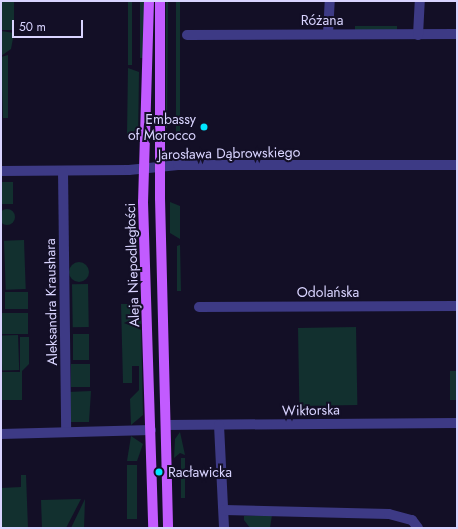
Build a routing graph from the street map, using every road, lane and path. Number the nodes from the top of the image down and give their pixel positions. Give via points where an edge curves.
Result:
1 (149, 1) edge
2 (160, 1) edge
3 (330, 1) edge
4 (420, 1) edge
5 (328, 34) junction
6 (457, 34) edge
7 (187, 35) dead end
8 (418, 35) junction
9 (457, 165) edge
10 (160, 167) junction
11 (144, 169) junction
12 (63, 170) junction
13 (1, 171) edge
14 (457, 306) edge
15 (199, 307) dead end
16 (457, 423) edge
17 (166, 425) junction
18 (219, 425) junction
19 (151, 430) junction
20 (66, 432) junction
21 (1, 434) edge
22 (224, 510) junction
23 (153, 528) edge
24 (168, 528) edge
25 (224, 528) edge
26 (418, 528) edge

1 - 11 main road, Aleja Niepodległości
2 - 10 main road
3 - 5 street
4 - 8 street
5 - 7 street, Różana
5 - 8 street, Różana
6 - 8 street, Różana
9 - 10 street, Jarosława Dąbrowskiego
10 - 11 street, Jarosława Dąbrowskiego
10 - 17 main road
11 - 12 street, Jarosława Dąbrowskiego
11 - 19 main road, Aleja Niepodległości via 144,248
12 - 13 street, Jarosława Dąbrowskiego
12 - 20 street, Aleksandra Kraushara
14 - 15 street, Odolańska
16 - 18 street, Wiktorska
17 - 18 street, Wiktorska
17 - 24 main road
18 - 22 street
19 - 20 street
19 - 23 main road, Aleja Niepodległości
20 - 21 street
22 - 25 street
22 - 26 street via 389,514 412,520

